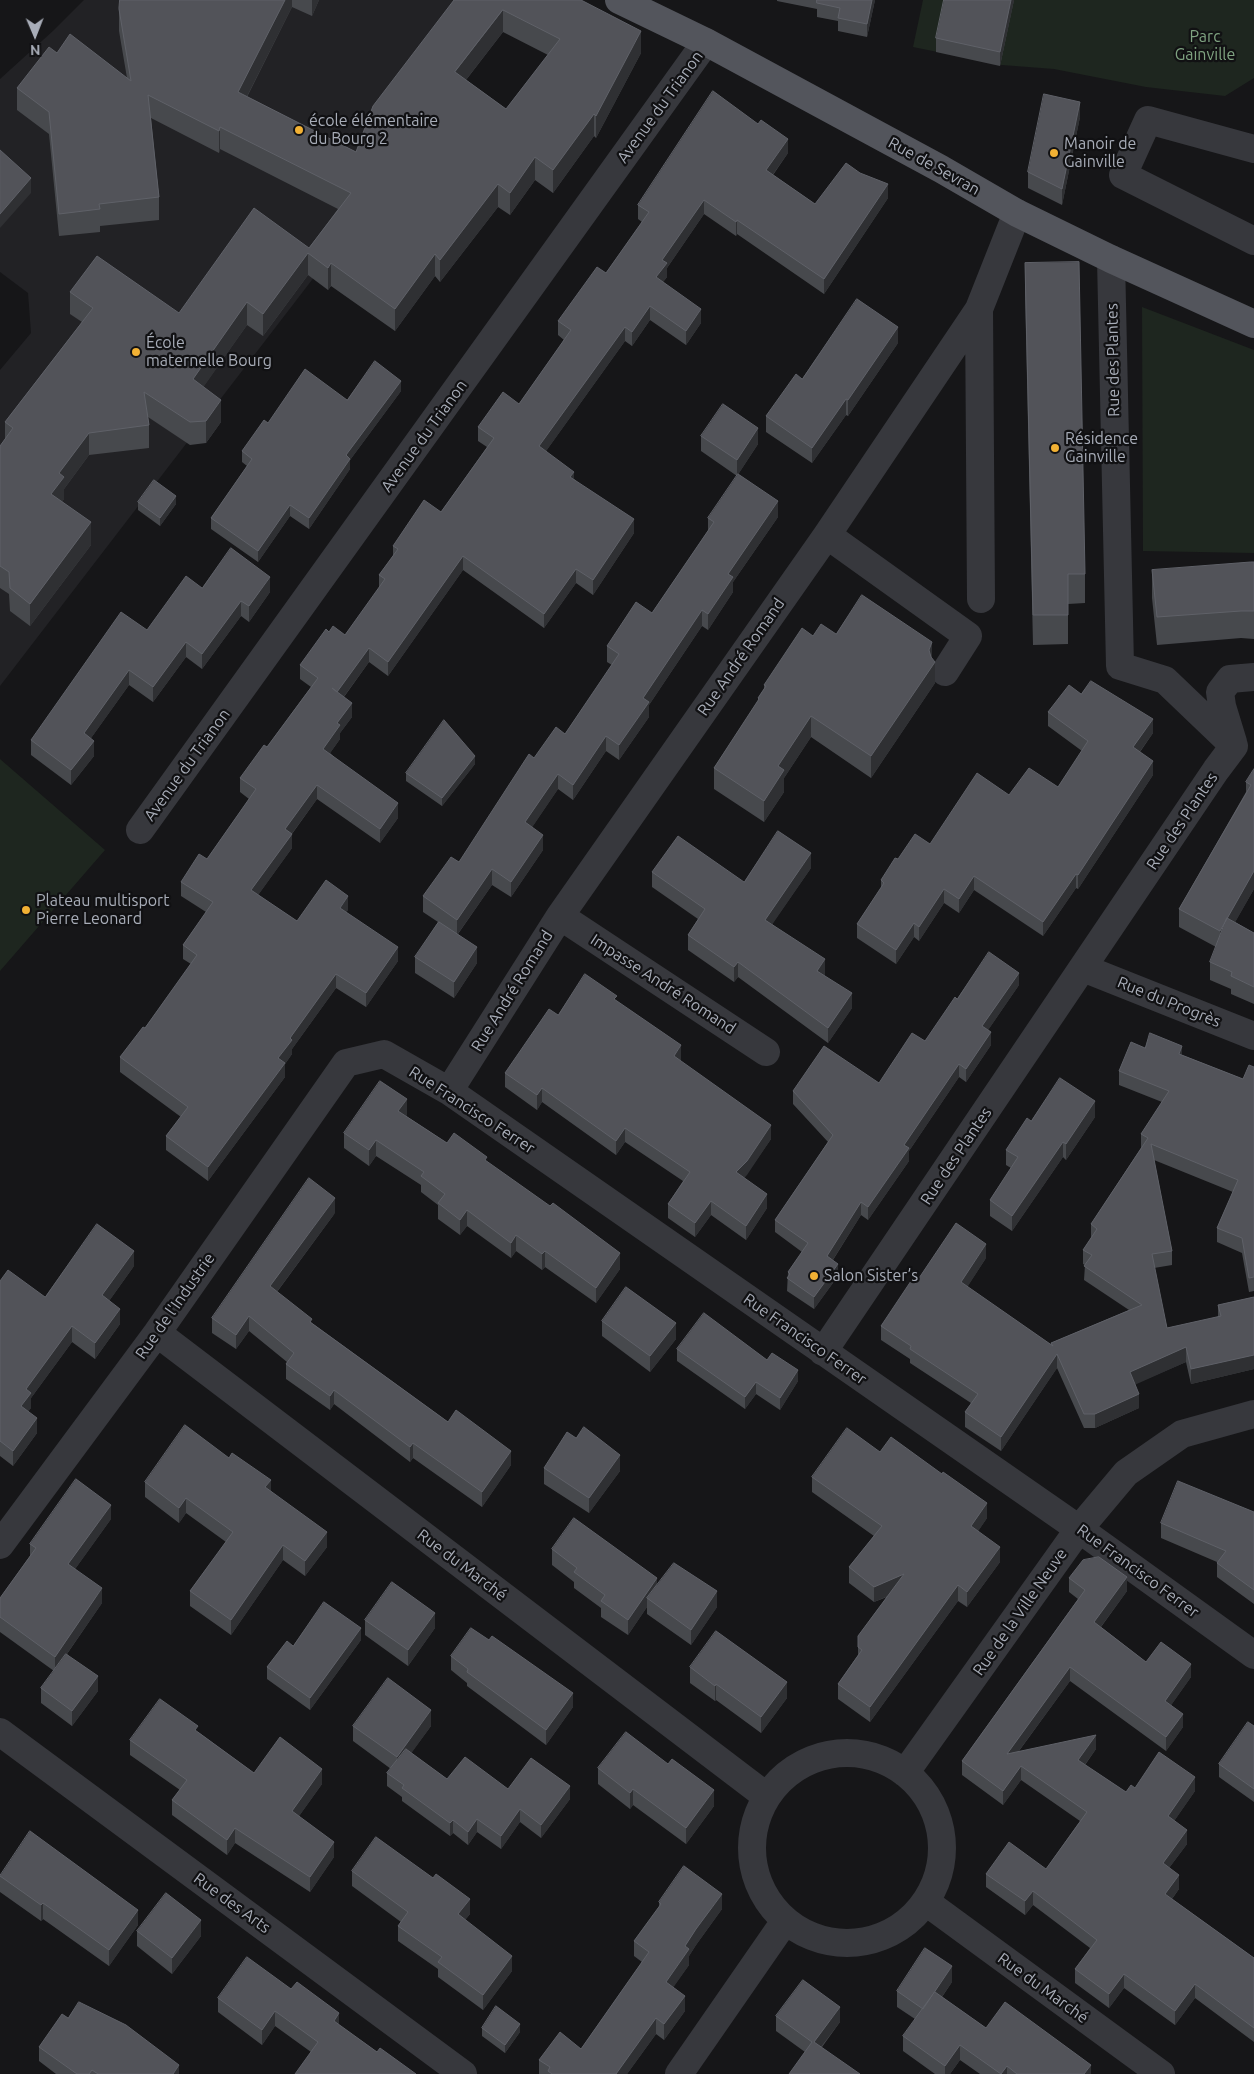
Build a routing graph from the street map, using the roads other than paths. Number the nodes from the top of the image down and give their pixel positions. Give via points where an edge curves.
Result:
1 (619, 0) edge
2 (706, 42) junction
3 (1254, 149) edge
4 (1018, 213) junction
5 (1254, 241) edge
6 (1111, 259) junction
7 (978, 309) junction
8 (1254, 324) edge
9 (827, 535) junction
10 (980, 599) dead end
11 (945, 672) dead end
12 (1254, 677) edge
13 (1244, 747) edge
14 (140, 830) dead end
15 (560, 916) junction
16 (1084, 968) junction
17 (1254, 1036) edge
18 (766, 1052) dead end
19 (346, 1063) joint
20 (449, 1091) junction
21 (157, 1333) junction
22 (823, 1352) junction
23 (1254, 1414) edge
24 (1079, 1529) junction
25 (0, 1545) edge
26 (1254, 1655) edge
27 (0, 1732) edge
28 (905, 1773) junction
29 (766, 1796) junction
30 (926, 1902) junction
31 (785, 1921) junction
32 (463, 2074) edge
33 (679, 2074) edge
34 (1161, 2074) edge

1 - 2 main road, Rue de Sevran
2 - 4 main road, Rue de Sevran
2 - 14 street, Avenue du Trianon
3 - 5 street via 1148,120 1123,175
4 - 6 main road, Rue de Sevran
4 - 7 street, Rue André Romand
6 - 8 main road, Rue de Sevran
6 - 13 street, Rue des Plantes via 1120,666 1165,680
7 - 9 street, Rue André Romand
7 - 10 street
9 - 11 street via 968,636
9 - 15 street, Rue André Romand
12 - 13 street via 1230,679 1220,692 1224,715
13 - 16 street, Rue des Plantes via 1216,770
15 - 18 street, Impasse André Romand
15 - 20 street, Rue André Romand
16 - 17 street, Rue du Progrès
16 - 22 street, Rue des Plantes
19 - 20 street, Rue Francisco Ferrer via 384,1054
19 - 21 street, Rue de l'Industrie
20 - 22 street, Rue Francisco Ferrer
21 - 25 street, Rue de l'Industrie
21 - 29 street, Rue du Marché
22 - 24 street, Rue Francisco Ferrer
23 - 24 street, Rue de la Ville Neuve via 1182,1434 1126,1473
24 - 26 street, Rue Francisco Ferrer
24 - 28 street, Rue de la Ville Neuve
27 - 32 street, Rue des Arts
28 - 29 street via 877,1758 846,1753 815,1758 788,1773
28 - 30 street via 925,1794 938,1819 942,1847 938,1876
29 - 31 street via 755,1822 751,1848 755,1876 767,1900
30 - 31 street via 904,1924 875,1939 844,1943 813,1937
30 - 34 street, Rue du Marché
31 - 33 street

